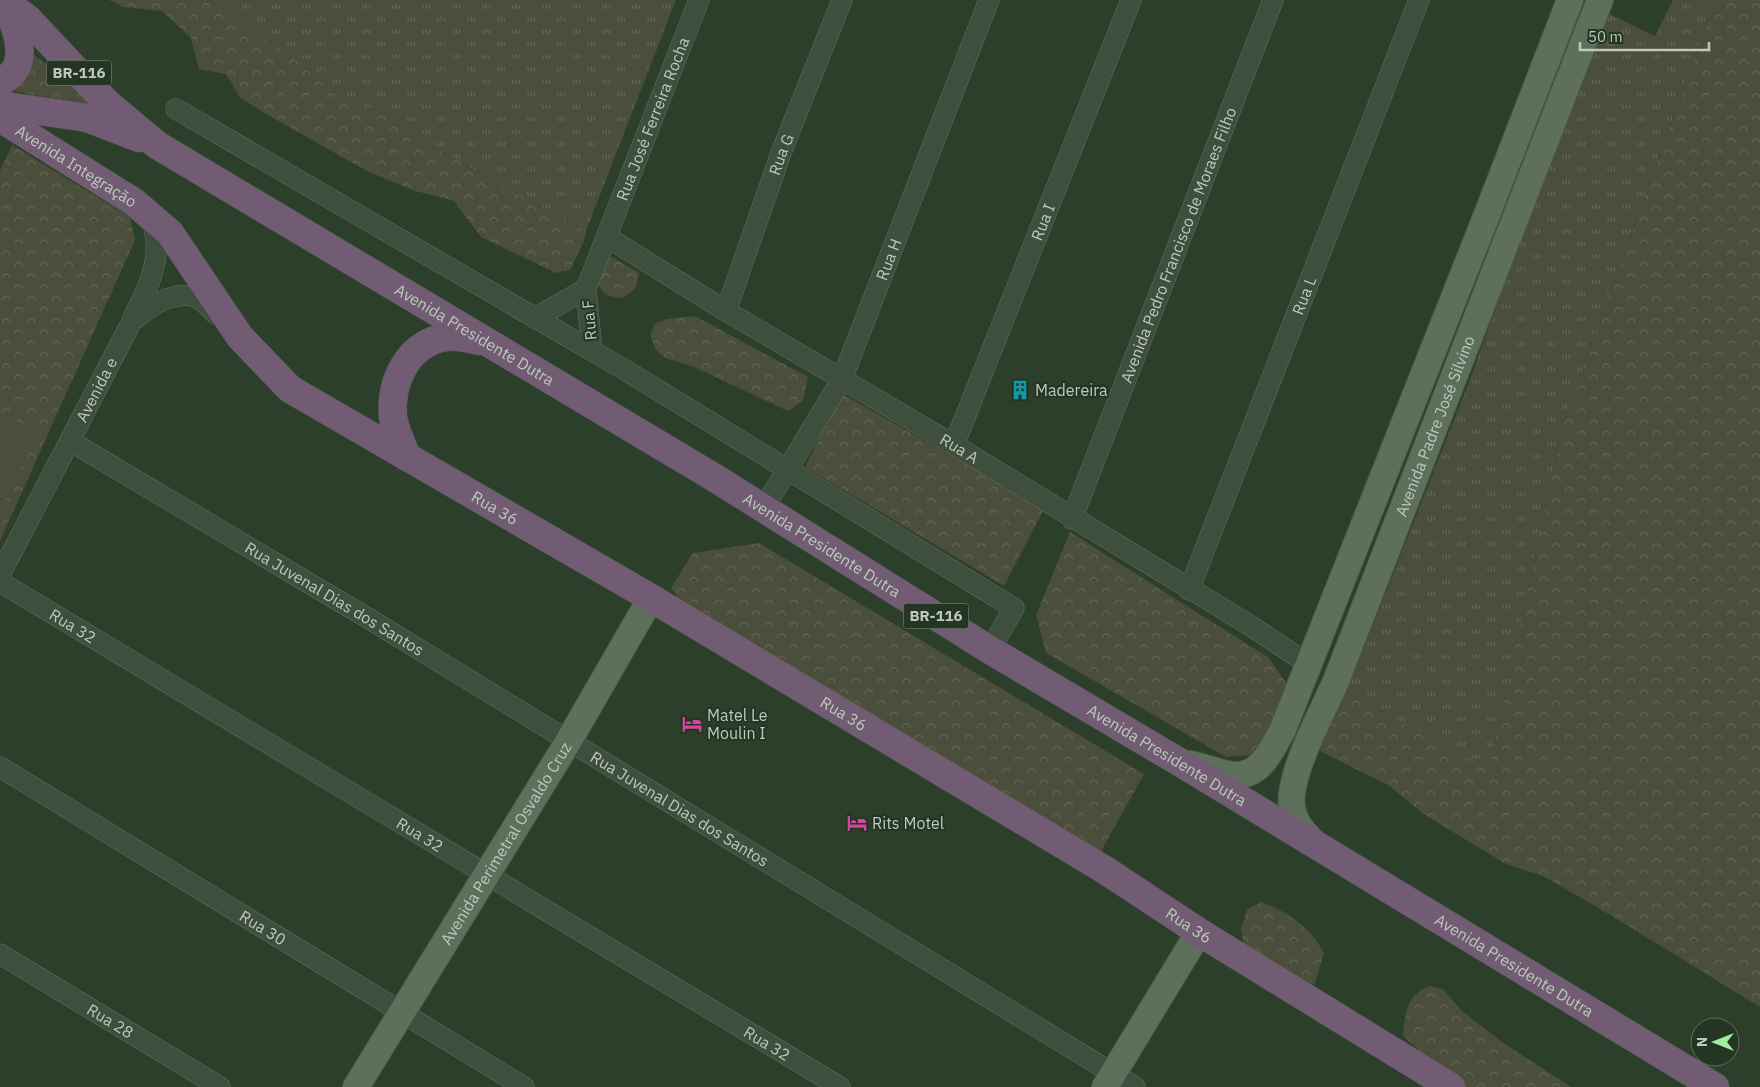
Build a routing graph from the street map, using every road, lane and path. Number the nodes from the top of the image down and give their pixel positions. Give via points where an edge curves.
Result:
1 (2, 0) edge
2 (699, 0) edge
3 (842, 0) edge
4 (989, 0) edge
5 (1131, 0) edge
6 (1273, 0) edge
7 (1418, 0) edge
8 (1570, 0) edge
9 (1600, 0) edge
10 (0, 81) edge
11 (0, 105) edge
12 (176, 109) dead end
13 (0, 118) edge
14 (157, 145) junction
15 (151, 215) junction
16 (607, 237) junction
17 (586, 289) junction
18 (726, 311) junction
19 (535, 318) junction
20 (132, 320) junction
21 (240, 337) junction
22 (489, 343) junction
23 (592, 352) junction
24 (842, 379) junction
25 (70, 441) junction
26 (954, 445) junction
27 (407, 457) junction
28 (787, 469) junction
29 (764, 508) junction
30 (1072, 519) junction
31 (0, 576) edge
32 (0, 582) edge
33 (1189, 590) junction
34 (651, 598) junction
35 (990, 650) junction
36 (1310, 665) junction
37 (568, 742) junction
38 (1181, 763) junction
39 (0, 767) edge
40 (1318, 847) junction
41 (486, 873) junction
42 (1199, 932) junction
43 (0, 954) edge
44 (403, 1014) junction
45 (1109, 1080) edge
46 (220, 1087) edge
47 (356, 1087) edge
48 (524, 1087) edge
49 (840, 1087) edge
50 (1135, 1087) edge
51 (1451, 1087) edge
52 (1715, 1087) edge

1 - 10 highway via 16,25 20,51 12,72
1 - 14 highway, Avenida Presidente Dutra / BR-116 via 28,19 106,102
2 - 16 street, Rua José Ferreira Rocha
3 - 18 street, Rua G via 781,153
4 - 24 street, Rua H
5 - 26 street, Rua I
6 - 30 street, Avenida Pedro Francisco de Moraes Filho
7 - 33 street, Rua L
8 - 36 main road, Avenida Padre José Silvino
9 - 40 main road, Avenida Padre José Silvino via 1336,681 1292,785 1292,808 1300,828
11 - 14 highway, Avenida Presidente Dutra / BR-116 via 87,118
12 - 19 street
13 - 15 highway, Avenida Integração
14 - 22 highway, Avenida Presidente Dutra / BR-116
15 - 20 street, Avenida Integração via 156,243 154,264
15 - 21 highway, Avenida Integração via 170,233
16 - 17 street, Rua F
16 - 18 street, Rua A
17 - 19 street, Rua F
17 - 23 street, Rua F
18 - 24 street, Rua A
19 - 23 street
20 - 21 street, Avenida e via 158,302 175,296 197,298
20 - 25 street, Avenida e
21 - 27 highway, Rua 36 via 290,389
22 - 27 highway via 460,337 441,338 417,350 400,368 394,390 393,417
22 - 29 highway, Avenida Presidente Dutra / BR-116
23 - 28 street
24 - 26 street, Rua A
24 - 28 street, Rua H
25 - 31 street, Avenida e
25 - 37 street, Rua Juvenal Dias dos Santos via 371,620
26 - 30 street, Rua A
27 - 34 highway, Rua 36
28 - 29 street, Rua H
28 - 35 street via 1014,608
29 - 35 highway, Avenida Presidente Dutra / BR-116
30 - 33 street, Rua A
32 - 41 street, Rua 32
33 - 36 street, Rua A
34 - 37 main road, Avenida Perimetral Osvaldo Cruz
34 - 42 highway, Rua 36 via 1105,870
35 - 38 highway, Avenida Presidente Dutra / BR-116
36 - 38 main road, Avenida Padre José Silvino via 1267,760 1246,775 1229,775 1205,766
37 - 41 main road, Avenida Perimetral Osvaldo Cruz
37 - 45 street, Rua Juvenal Dias dos Santos
38 - 40 highway, Avenida Presidente Dutra / BR-116
39 - 44 street, Rua 30
40 - 52 highway, Avenida Presidente Dutra / BR-116
41 - 44 main road, Avenida Perimetral Osvaldo Cruz
41 - 49 street, Rua 32
42 - 45 main road
42 - 51 highway, Rua 36
43 - 46 street, Rua 28
44 - 47 main road, Avenida Perimetral Osvaldo Cruz
44 - 48 street, Rua 30
45 - 50 street, Rua Juvenal Dias dos Santos

